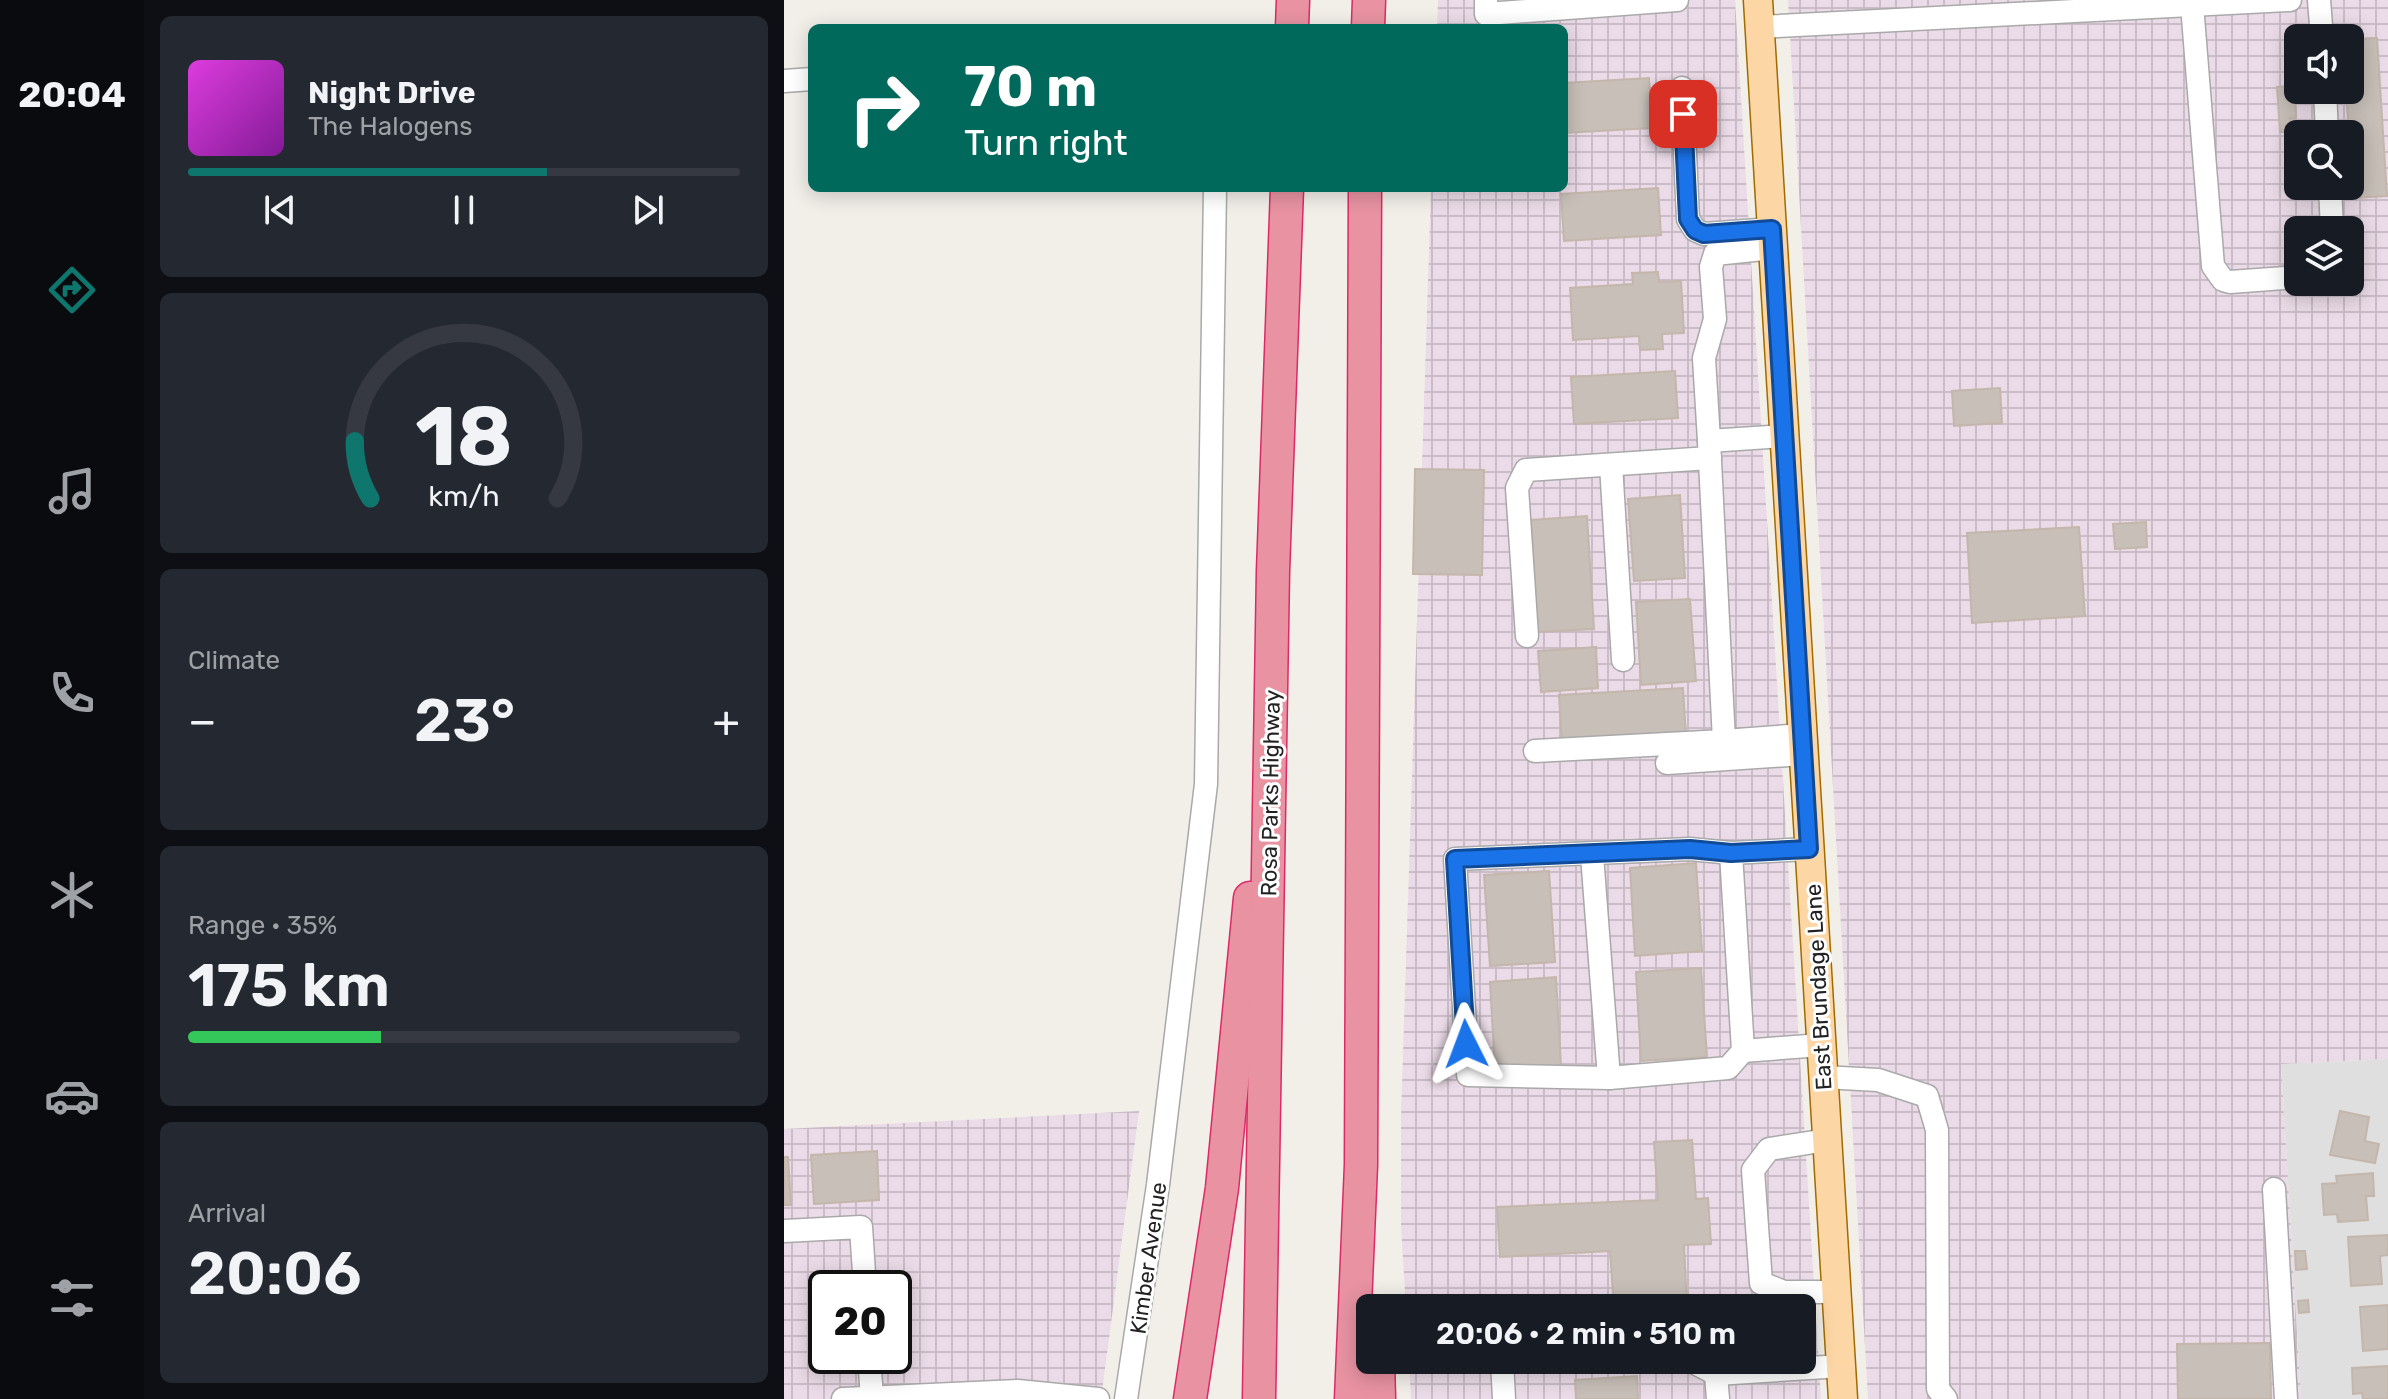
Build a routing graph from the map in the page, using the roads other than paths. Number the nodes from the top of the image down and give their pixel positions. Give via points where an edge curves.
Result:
1 (1293, 0) edge
2 (1369, 0) edge
3 (1486, 0) edge
4 (1677, 0) edge
5 (2270, 0) edge
6 (2290, 0) edge
7 (2319, 0) edge
8 (2129, 4) edge
9 (2082, 5) edge
10 (2192, 5) junction
11 (1759, 13) edge
12 (1292, 24) edge
13 (1368, 24) edge
14 (2321, 24) edge
15 (808, 79) edge
16 (784, 81) edge
17 (1682, 88) dead end
18 (1215, 192) edge
19 (1287, 192) edge
20 (1365, 192) edge
21 (1773, 239) junction
22 (2284, 278) edge
23 (1785, 436) junction
24 (1710, 450) junction
25 (1611, 465) junction
26 (1527, 636) dead end
27 (1623, 660) dead end
28 (1724, 741) junction
29 (1803, 745) junction
30 (1535, 751) dead end
31 (1667, 763) dead end
32 (1271, 793) junction
33 (1809, 849) junction
34 (1731, 853) junction
35 (1592, 855) junction
36 (1821, 1045) junction
37 (1743, 1051) junction
38 (1823, 1077) junction
39 (1609, 1078) junction
40 (1827, 1140) junction
41 (1361, 1165) junction
42 (2274, 1189) dead end
43 (784, 1231) edge
44 (864, 1270) edge
45 (1836, 1292) junction
46 (1376, 1294) edge
47 (1841, 1366) junction
48 (1816, 1368) edge
49 (874, 1374) edge
50 (1378, 1374) edge
51 (1503, 1374) edge
52 (1716, 1374) edge
53 (881, 1398) edge
54 (843, 1399) edge
55 (1098, 1399) edge
56 (1126, 1399) edge
57 (1190, 1399) edge
58 (1259, 1399) edge
59 (1351, 1399) edge
60 (1379, 1399) edge
61 (1504, 1399) edge
62 (1718, 1399) edge
63 (1843, 1399) edge
64 (1946, 1399) edge
65 (2286, 1399) edge

1 - 12 highway
2 - 13 highway
3 - 4 street via 1486,14
5 - 6 street
5 - 10 street
7 - 14 street
8 - 9 street
8 - 10 street
9 - 11 street
10 - 22 street via 2213,266 2230,282
11 - 21 main road, East Brundage Lane
15 - 16 street
17 - 21 street via 1688,219 1704,234
18 - 56 street, Kimber Avenue via 1206,784
19 - 32 highway, Rosa Parks Highway
20 - 41 highway
21 - 23 main road, East Brundage Lane
21 - 24 street via 1715,254 1711,261 1715,319 1704,358
23 - 24 street
23 - 29 main road, East Brundage Lane
24 - 25 street
24 - 28 street
25 - 26 street via 1526,470 1521,479 1517,488
25 - 27 street
28 - 29 street
28 - 30 street
29 - 31 street
29 - 33 main road, East Brundage Lane
32 - 57 highway via 1253,871 1222,1188
32 - 58 highway, Rosa Parks Highway
33 - 34 street
33 - 36 main road, East Brundage Lane
34 - 35 street via 1690,849
34 - 37 street
35 - 39 street
35 - 39 street via 1455,859 1468,1075
36 - 37 street
36 - 38 main road, East Brundage Lane
37 - 39 street via 1728,1068
38 - 40 main road, East Brundage Lane
38 - 64 street via 1878,1080 1927,1096 1937,1130 1938,1389
40 - 45 main road, East Brundage Lane
40 - 45 street via 1769,1149 1753,1170 1761,1283 1784,1292
41 - 46 highway
41 - 59 highway
42 - 65 street
43 - 44 street via 861,1227
45 - 47 main road, East Brundage Lane
47 - 48 street
47 - 63 main road, East Brundage Lane
49 - 53 street
50 - 60 highway
51 - 61 street
52 - 62 street
53 - 54 street
53 - 55 street via 1018,1391

